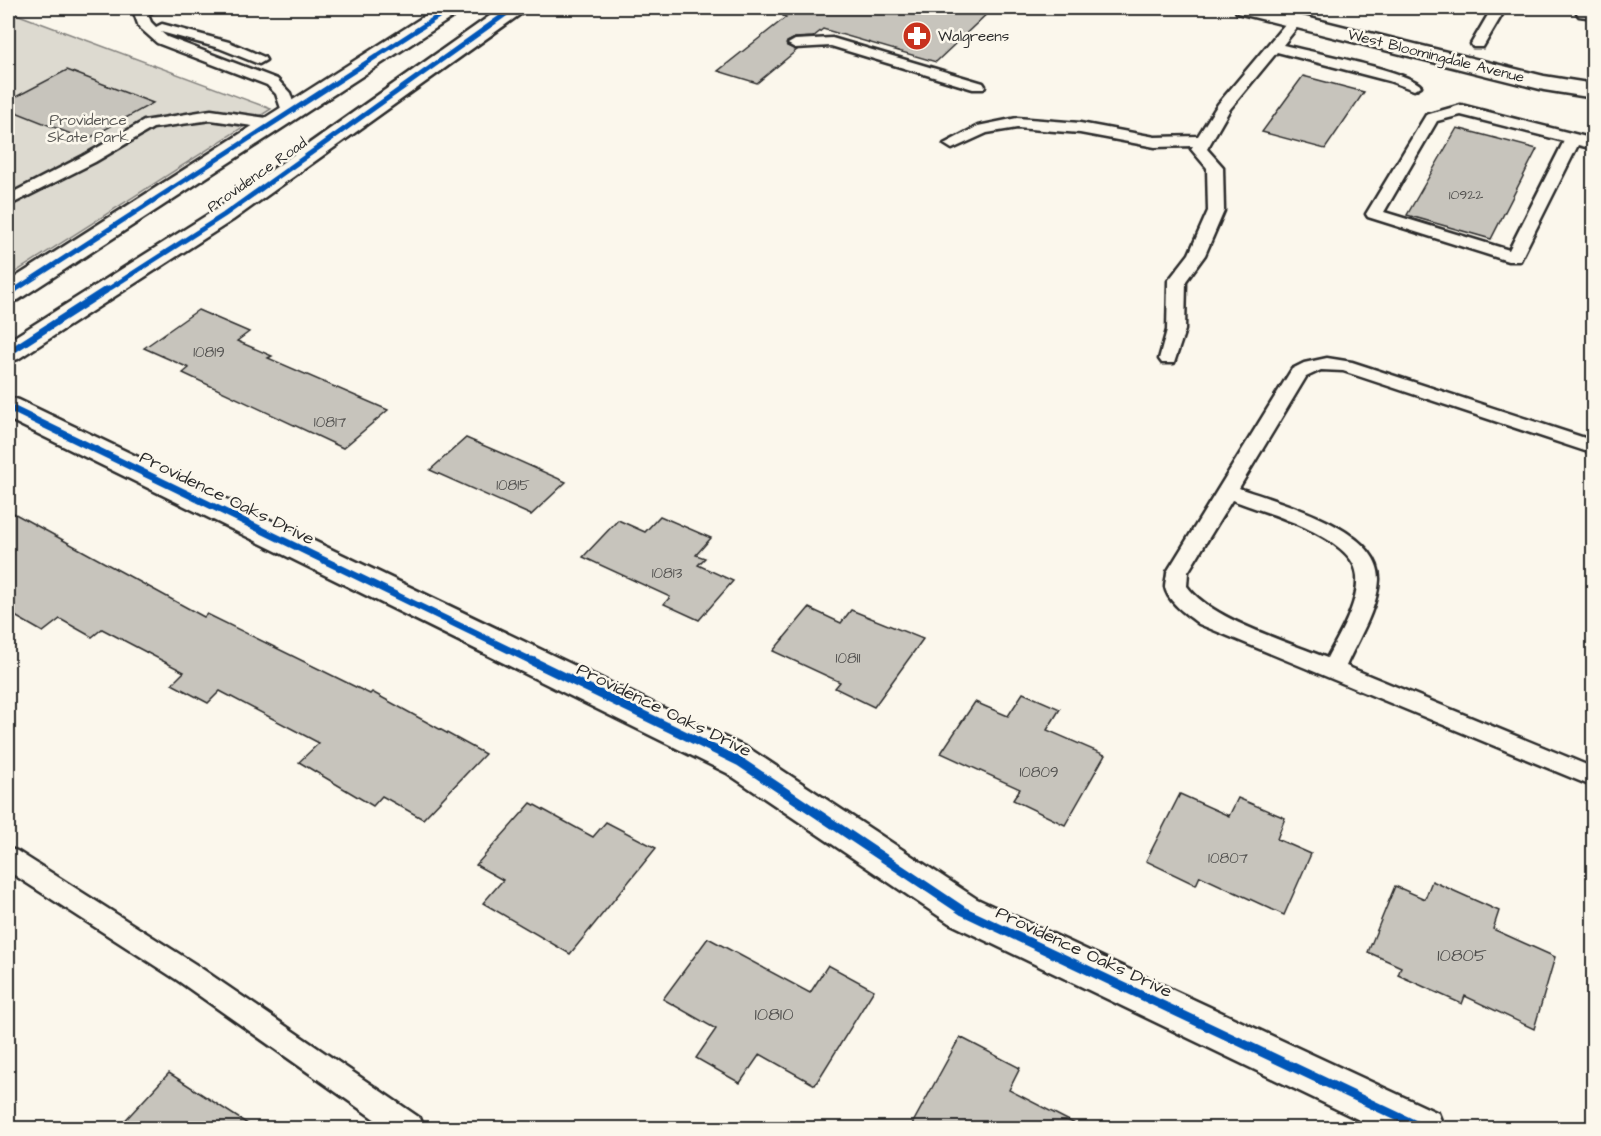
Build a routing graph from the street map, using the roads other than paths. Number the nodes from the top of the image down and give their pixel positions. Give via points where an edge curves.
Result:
1 (151, 8) edge
2 (451, 8) edge
3 (514, 8) edge
4 (1245, 8) edge
5 (1499, 8) edge
6 (1296, 20) junction
7 (144, 24) junction
8 (1456, 38) dead end
9 (795, 45) dead end
10 (1488, 46) joint
11 (1274, 47) junction
12 (259, 60) dead end
13 (1553, 63) dead end
14 (1593, 76) edge
15 (978, 86) dead end
16 (1414, 86) dead end
17 (1593, 91) edge
18 (282, 119) junction
19 (1573, 139) junction
20 (1204, 141) junction
21 (952, 144) dead end
22 (1593, 144) edge
23 (8, 201) edge
24 (8, 294) edge
25 (8, 353) edge
26 (1168, 359) dead end
27 (8, 407) edge
28 (1593, 448) edge
29 (1228, 491) junction
30 (1333, 670) junction
31 (1593, 778) edge
32 (8, 858) edge
33 (410, 1128) edge
34 (1422, 1128) edge

1 - 7 lane via 141,13
2 - 18 main road, Providence Road
3 - 25 main road, Providence Road via 224,215
4 - 6 main road, West Bloomingdale Avenue
5 - 10 lane
6 - 11 lane
6 - 17 main road, West Bloomingdale Avenue via 1544,83
7 - 12 lane via 197,36
7 - 18 lane via 162,40 272,82 288,104
8 - 10 main road, West Bloomingdale Avenue
9 - 15 lane via 831,42
11 - 16 lane
11 - 20 lane via 1223,107
13 - 14 main road
18 - 23 lane via 211,115 149,124
18 - 24 main road, Providence Road
19 - 19 lane via 1514,256 1374,214 1431,118 1461,110
19 - 22 lane
20 - 21 lane via 1155,142 1080,128 1017,123 983,129
20 - 26 lane via 1199,149 1215,167 1216,211 1197,255 1177,281 1176,330
27 - 34 main road, Providence Oaks Drive via 740,762 963,911
28 - 29 lane via 1366,372 1327,363 1309,366 1299,373
29 - 30 lane via 1347,542 1362,558 1369,577 1366,595
29 - 30 lane via 1178,572 1176,587 1186,603 1207,618
30 - 31 lane
32 - 33 lane via 186,972

